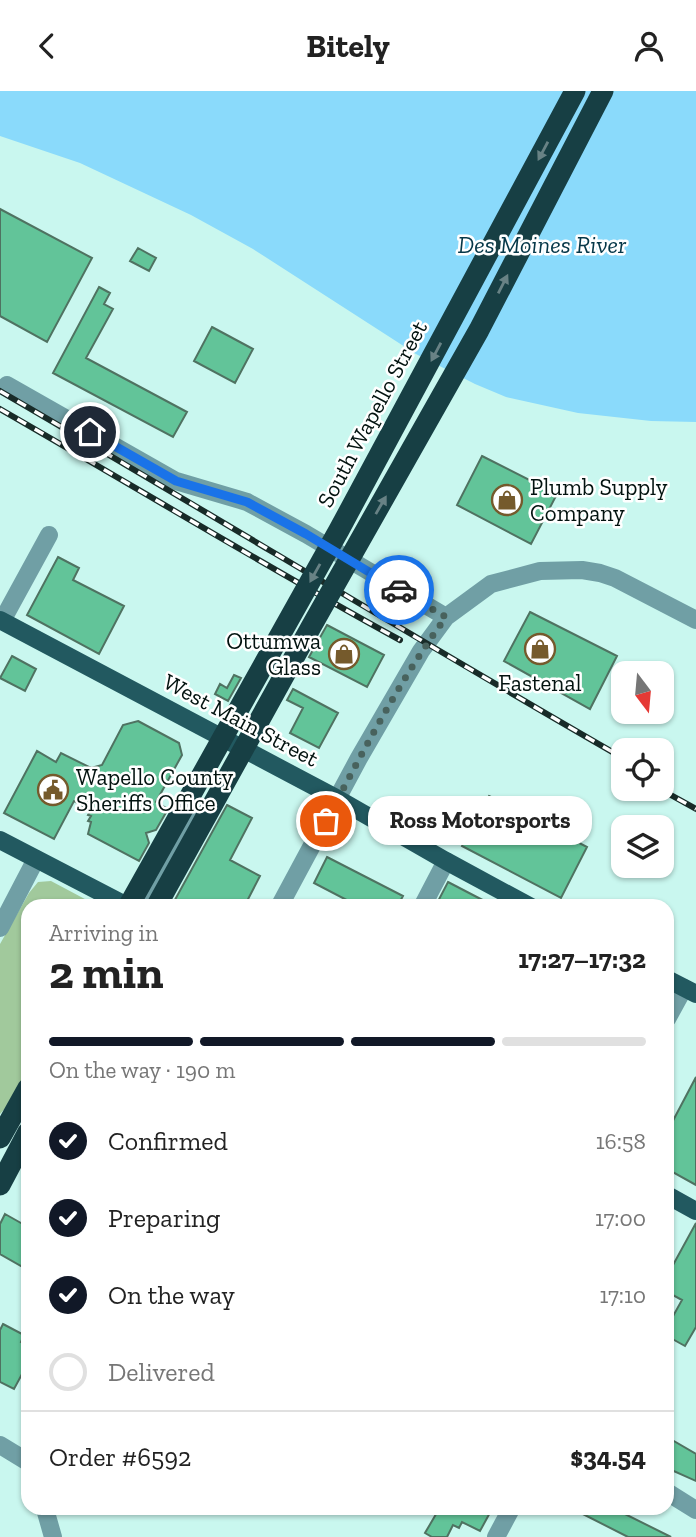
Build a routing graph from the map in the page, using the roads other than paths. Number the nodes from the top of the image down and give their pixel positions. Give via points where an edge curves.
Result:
1 (575, 91) edge
2 (603, 91) edge
3 (7, 385) dead end
4 (49, 535) dead end
5 (306, 608) dead end
6 (446, 617) junction
7 (696, 619) edge
8 (1, 622) edge
9 (232, 742) junction
10 (338, 799) junction
11 (0, 840) edge
12 (36, 859) junction
13 (446, 861) junction
14 (113, 899) edge
15 (132, 899) edge
16 (145, 899) edge
17 (160, 899) edge
18 (283, 899) edge
19 (426, 899) edge
20 (516, 899) edge
21 (0, 928) edge
22 (674, 983) edge
23 (690, 991) edge
24 (674, 1010) edge
25 (21, 1100) edge
26 (0, 1137) edge
27 (21, 1144) edge
28 (21, 1151) edge
29 (0, 1185) edge
30 (674, 1199) edge
31 (696, 1211) edge
32 (0, 1445) edge
33 (21, 1458) edge
34 (674, 1496) edge
35 (696, 1510) edge
36 (47, 1515) edge
37 (508, 1515) edge
38 (53, 1537) edge
39 (496, 1537) edge

1 -> 15 highway, South Wapello Street, bridge via 340,530
17 -> 2 highway, bridge via 479,330
3 - 6 street via 176,481 247,502
4 - 8 street
5 - 9 street
6 - 7 street via 491,584 540,571 582,570 615,578
6 - 10 street via 421,651
8 - 9 main road, West Main Street
9 - 10 main road, West Main Street
9 - 16 street
10 - 13 main road, West Main Street
10 - 18 street
11 - 12 main road
12 - 14 main road
12 - 21 street
13 - 19 street
13 - 20 main road, West Main Street
22 - 23 main road
23 - 24 street
25 - 26 highway
26 - 27 main road
28 - 29 highway
30 - 31 main road
32 - 33 street
34 - 35 street
36 - 38 street
37 - 39 street

